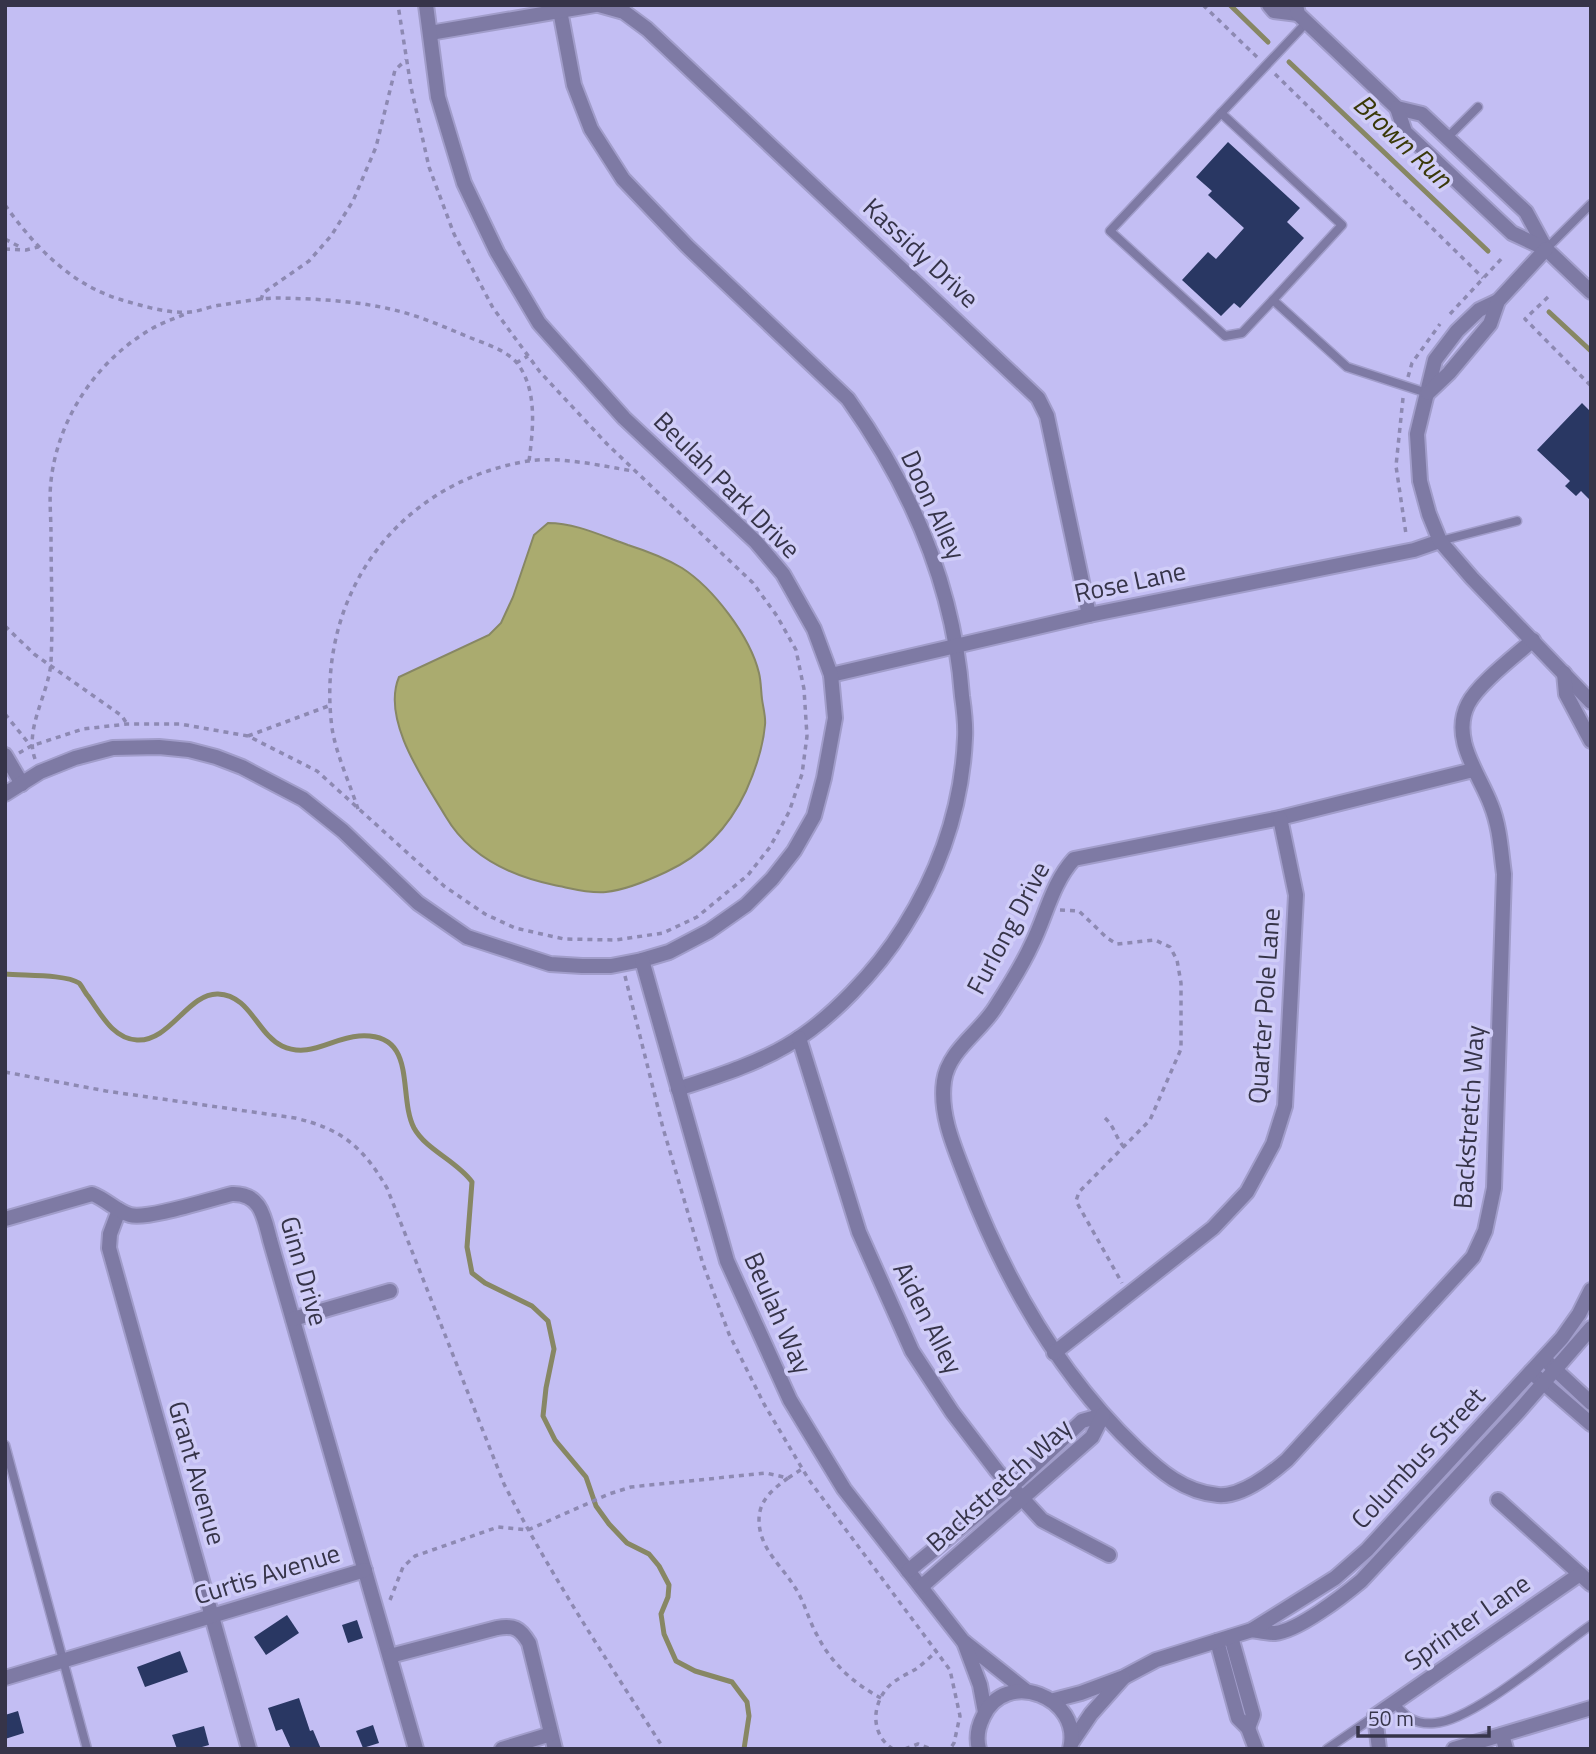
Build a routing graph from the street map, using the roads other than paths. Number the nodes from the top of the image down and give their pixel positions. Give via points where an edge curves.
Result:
1 (426, 5) edge
2 (597, 5) edge
3 (1269, 5) edge
4 (560, 8) edge
5 (1300, 14) edge
6 (430, 33) junction
7 (1478, 107) dead end
8 (1397, 108) junction
9 (1221, 113) junction
10 (1447, 138) junction
11 (1591, 204) edge
12 (1546, 249) junction
13 (1591, 292) edge
14 (1273, 300) junction
15 (1427, 393) junction
16 (1517, 521) dead end
17 (1440, 541) junction
18 (1089, 615) junction
19 (1533, 640) junction
20 (957, 647) junction
21 (1564, 673) junction
22 (831, 675) junction
23 (1591, 702) edge
24 (1591, 741) edge
25 (5, 755) edge
26 (1473, 771) junction
27 (22, 784) junction
28 (5, 794) edge
29 (1280, 818) junction
30 (642, 960) junction
31 (799, 1038) junction
32 (678, 1089) junction
33 (119, 1210) junction
34 (5, 1219) edge
35 (1591, 1290) edge
36 (390, 1292) dead end
37 (293, 1319) junction
38 (1591, 1328) edge
39 (1054, 1353) junction
40 (1544, 1359) junction
41 (1556, 1370) junction
42 (1531, 1372) junction
43 (1544, 1383) junction
44 (1591, 1402) edge
45 (1102, 1415) junction
46 (1591, 1424) edge
47 (5, 1445) edge
48 (1016, 1492) junction
49 (1498, 1500) dead end
50 (1109, 1555) dead end
51 (365, 1570) junction
52 (908, 1571) junction
53 (1585, 1579) edge
54 (921, 1587) junction
55 (211, 1616) junction
56 (1591, 1625) edge
57 (1252, 1630) junction
58 (1224, 1639) junction
59 (963, 1641) junction
60 (390, 1656) junction
61 (63, 1661) junction
62 (1124, 1677) junction
63 (5, 1678) edge
64 (1025, 1690) junction
65 (1054, 1700) junction
66 (1394, 1702) junction
67 (1591, 1708) edge
68 (985, 1712) junction
69 (1374, 1716) junction
70 (553, 1741) edge
71 (1504, 1742) edge
72 (1071, 1745) edge
73 (976, 1747) edge
74 (87, 1749) edge
75 (249, 1749) edge
76 (416, 1749) edge
77 (502, 1749) edge
78 (1256, 1749) edge
79 (1327, 1749) edge
80 (1379, 1749) edge
81 (1454, 1749) edge

1 - 6 street, Beulah Park Drive
2 - 4 street, Kassidy Drive
2 - 18 street, Kassidy Drive via 624,12 647,29 1038,398 1047,416
3 - 5 street
4 - 6 street, Kassidy Drive
4 - 20 street, Doon Alley via 578,96 591,130 623,179 848,399 869,429 928,540
5 - 8 street
5 - 9 lane via 1266,65
6 - 22 street, Beulah Park Drive via 438,97 464,183 539,323 624,418 756,542 783,574 814,629
7 - 10 lane
8 - 10 street via 1422,114
8 - 12 street via 1405,132 1511,233
9 - 14 lane via 1342,225
9 - 14 lane via 1110,231 1224,336 1242,333
10 - 12 street via 1526,212
11 - 12 lane
12 - 13 street
12 - 15 street via 1498,301 1490,324
14 - 15 lane via 1347,367
15 - 17 street via 1417,434 1420,481
16 - 17 lane
17 - 18 street, Rose Lane
17 - 19 street
18 - 20 street, Rose Lane
19 - 21 street
19 - 26 street, Backstretch Way via 1468,703 1463,735
20 - 22 street, Rose Lane
20 - 31 street, Doon Alley via 966,736 947,840 921,900 888,953 846,999
21 - 23 street
21 - 24 street via 1566,694
22 - 30 street, Beulah Park Drive via 835,718 824,778 814,816 794,851 746,905 669,952
25 - 27 street
26 - 29 street, Furlong Drive
26 - 45 street, Backstretch Way via 1492,806 1504,874 1494,1188 1485,1231 1473,1257 1265,1479 1220,1495 1195,1490 1164,1475
27 - 28 street, Beulah Park Drive
27 - 30 street, Beulah Park Drive via 75,758 113,748 159,747 216,757 303,799 418,903 467,937 550,964 611,966
29 - 39 street, Quarter Pole Lane via 1296,895 1285,1106 1273,1144 1247,1192 1222,1219
29 - 39 street, Furlong Drive via 1074,859 1055,886 1032,946 993,1012 950,1062 943,1100 950,1136 980,1213
30 - 32 street, Beulah Way
31 - 32 street, Doon Alley
31 - 48 street, Aiden Alley via 859,1232 912,1351 952,1412
32 - 52 street, Beulah Way via 727,1261 790,1400 844,1489
33 - 34 street, Ginn Drive via 92,1194
33 - 37 street, Ginn Drive via 140,1216 232,1194 252,1198 264,1219
33 - 55 street, Grant Avenue via 109,1248
35 - 40 street, Columbus Street via 1579,1314
36 - 37 street
37 - 51 street, Ginn Drive
38 - 41 street, Columbus Street
39 - 45 street, Furlong Drive
40 - 41 street
40 - 42 street, Columbus Street
41 - 43 street, Columbus Street
41 - 44 street
42 - 43 street
42 - 57 street, Columbus Street via 1367,1550 1335,1578
43 - 46 street
43 - 57 street, Columbus Street via 1342,1597 1276,1633
45 - 48 street, Backstretch Way via 1082,1421
47 - 61 lane
48 - 50 street, Aiden Alley via 1042,1520
48 - 52 street, Backstretch Way
48 - 54 street, Backstretch Way
49 - 53 street
51 - 55 street, Curtis Avenue
51 - 60 street, Curtis Avenue
52 - 54 street, Beulah Way
53 - 66 street, Sprinter Lane
54 - 59 street, Beulah Way
55 - 61 street, Curtis Avenue
55 - 75 street, Grant Avenue
56 - 66 lane via 1472,1711 1447,1721 1421,1723 1406,1718
57 - 58 street, Columbus Street
58 - 62 street, Columbus Street via 1156,1660
58 - 78 street via 1238,1718 1248,1728
59 - 64 street, Beulah Way
59 - 68 street, Beulah Way via 981,1685
60 - 70 street via 512,1625 522,1630
60 - 76 street, Curtis Avenue
61 - 63 street, Curtis Avenue
61 - 74 lane
62 - 65 street, Columbus Street
62 - 72 street, Columbus Street
64 - 65 street
64 - 68 street via 996,1700
65 - 72 street, Columbus Street via 1071,1726
66 - 69 street, Sprinter Lane
67 - 71 street
68 - 73 street
69 - 79 lane
69 - 80 street
70 - 77 street
71 - 81 street

